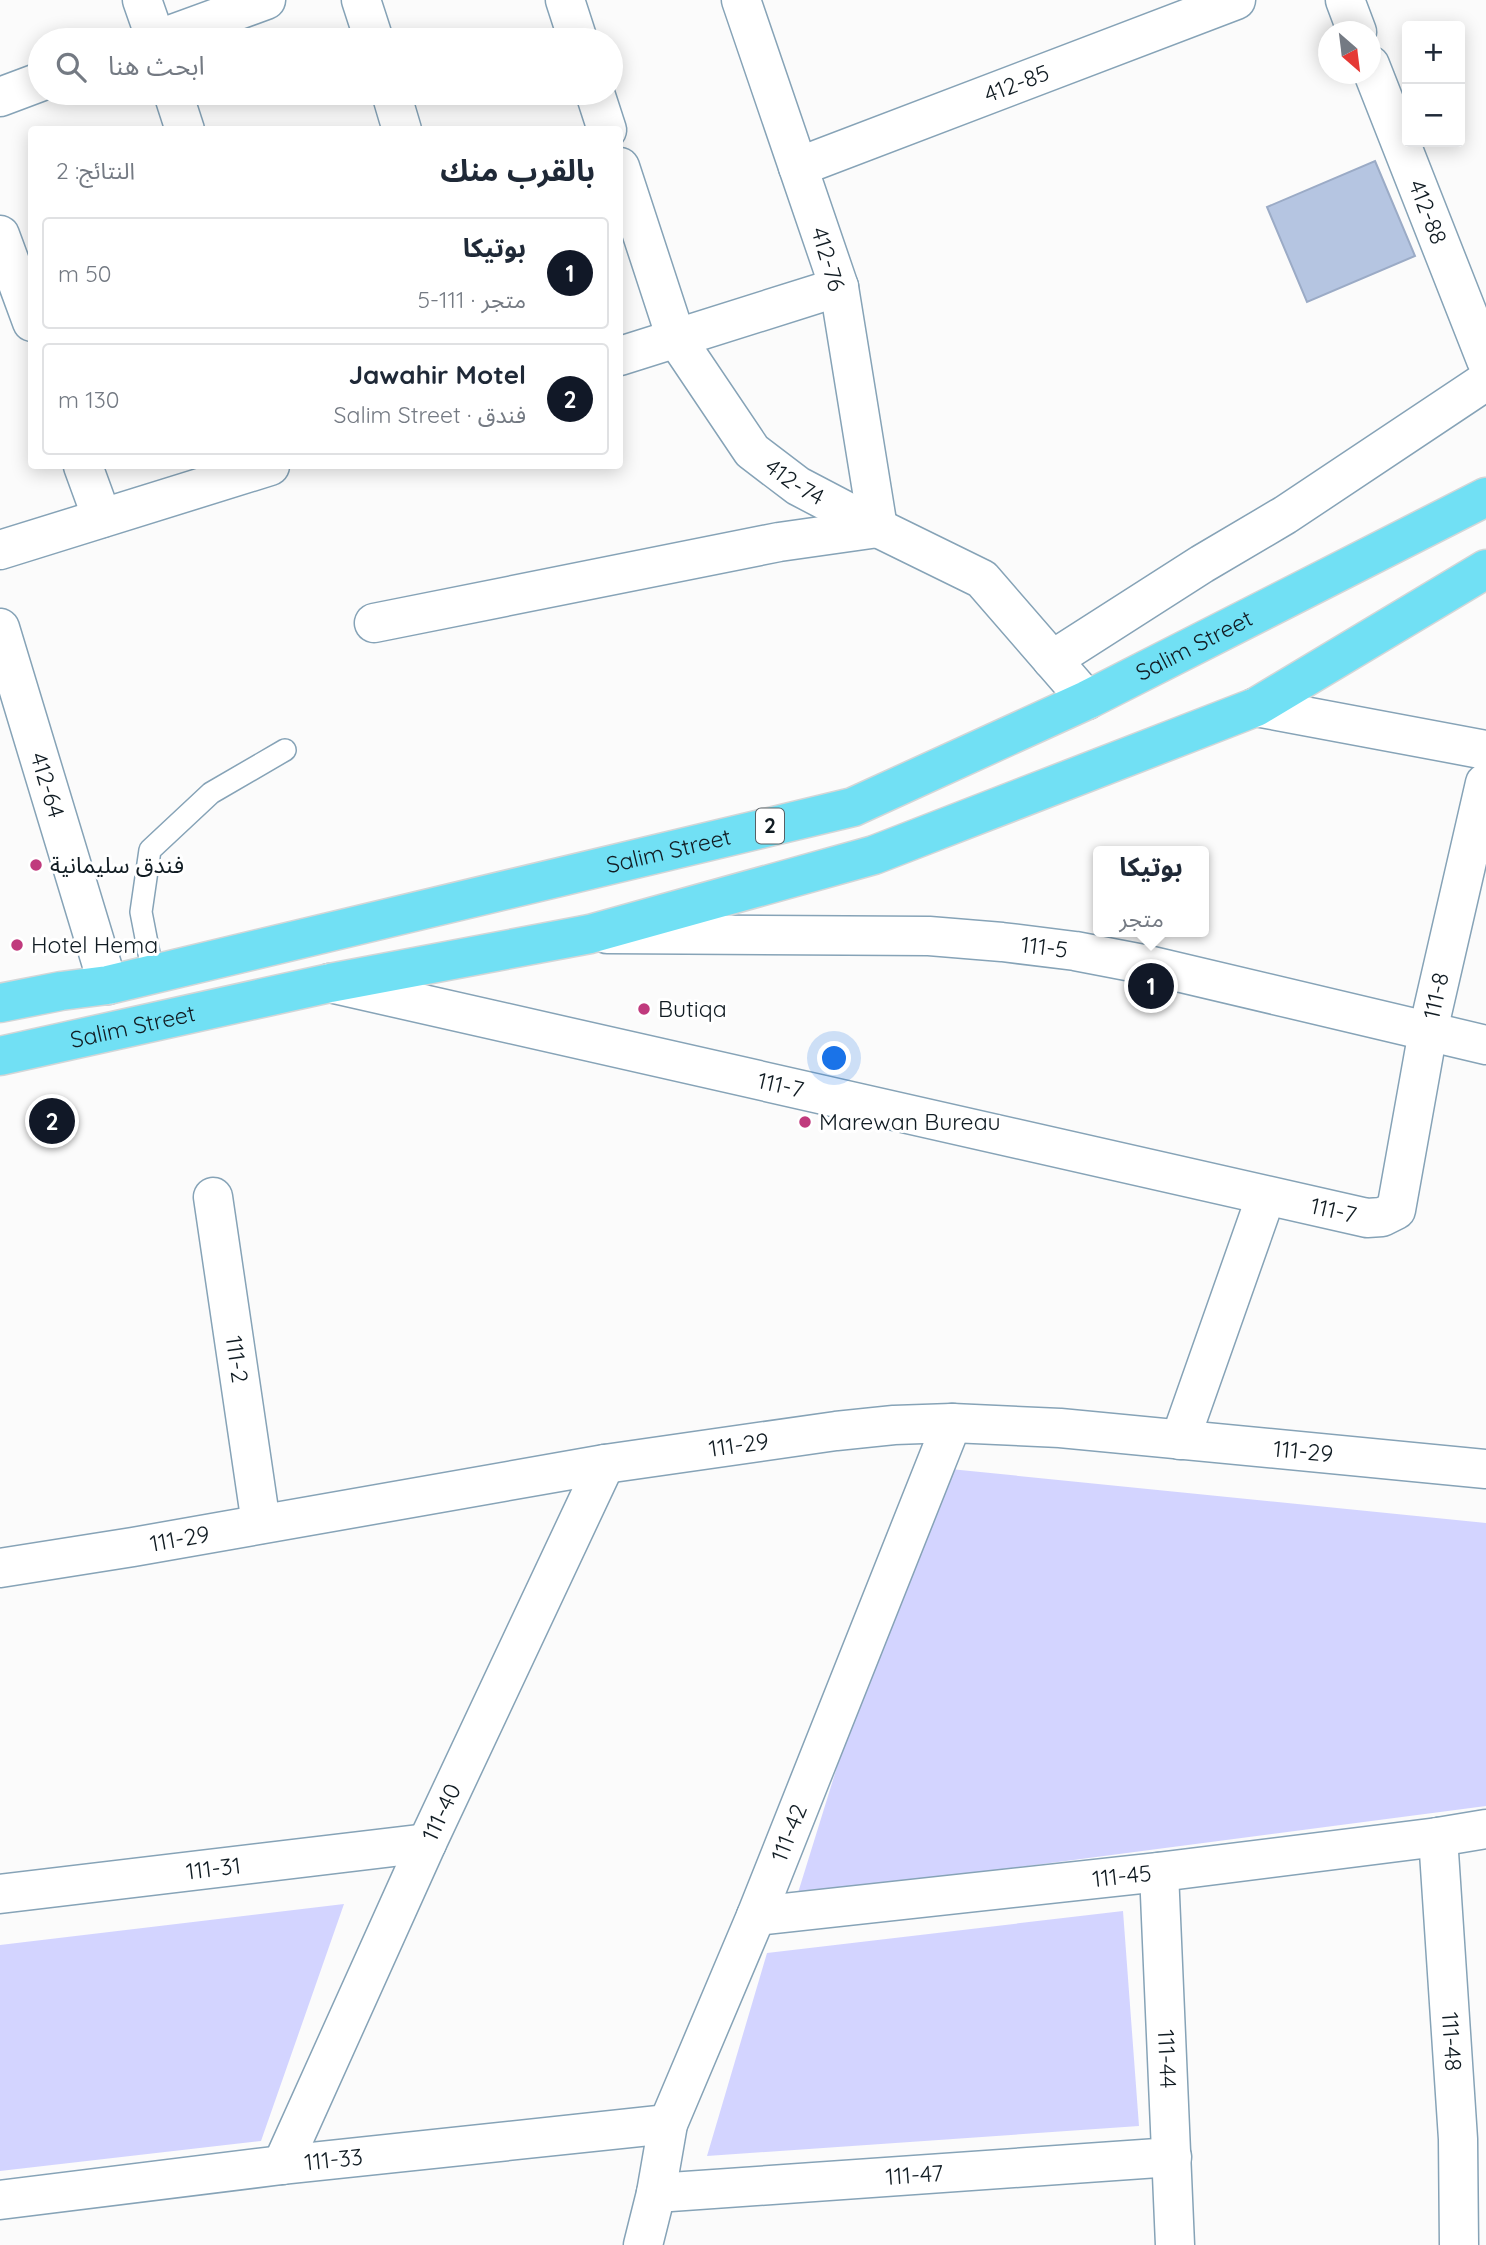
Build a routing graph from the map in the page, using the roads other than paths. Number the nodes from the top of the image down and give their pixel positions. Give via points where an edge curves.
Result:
1 (142, 0) edge
2 (267, 0) edge
3 (361, 0) edge
4 (565, 0) edge
5 (741, 0) edge
6 (1236, 0) edge
7 (1345, 0) edge
8 (1353, 21) edge
9 (152, 28) edge
10 (189, 28) edge
11 (370, 28) edge
12 (574, 28) edge
13 (1377, 84) edge
14 (28, 86) edge
15 (0, 96) edge
16 (177, 105) edge
17 (395, 105) edge
18 (599, 105) edge
19 (184, 126) edge
20 (401, 126) edge
21 (606, 126) edge
22 (798, 167) junction
23 (623, 175) edge
24 (0, 235) edge
25 (839, 287) junction
26 (28, 311) edge
27 (676, 338) junction
28 (623, 355) edge
29 (1486, 360) edge
30 (1486, 380) edge
31 (84, 469) edge
32 (261, 469) edge
33 (1486, 497) edge
34 (102, 518) junction
35 (878, 528) junction
36 (0, 550) edge
37 (1486, 569) edge
38 (374, 623) dead end
39 (0, 628) edge
40 (1052, 660) junction
41 (1087, 701) junction
42 (1256, 706) junction
43 (285, 750) dead end
44 (1485, 766) edge
45 (590, 934) junction
46 (153, 974) junction
47 (330, 983) junction
48 (108, 985) junction
49 (0, 1003) edge
50 (1428, 1031) junction
51 (1486, 1045) edge
52 (0, 1056) edge
53 (1266, 1196) junction
54 (213, 1197) dead end
55 (1396, 1210) joint
56 (952, 1423) junction
57 (1180, 1440) junction
58 (605, 1464) junction
59 (1486, 1469) edge
60 (261, 1524) junction
61 (0, 1568) edge
62 (1486, 1829) edge
63 (1438, 1837) junction
64 (427, 1843) junction
65 (1159, 1872) junction
66 (0, 1894) edge
67 (756, 1916) junction
68 (668, 2124) junction
69 (1472, 2137) edge
70 (1172, 2157) junction
71 (282, 2165) junction
72 (656, 2193) junction
73 (0, 2200) edge
74 (643, 2245) edge
75 (1175, 2245) edge
76 (1459, 2245) edge

1 - 9 street
2 - 10 street
3 - 11 street
4 - 12 street
5 - 22 street, 412-76
6 - 22 street, 412-85
7 - 8 street
13 - 29 street, 412-88
14 - 15 street
16 - 19 street
17 - 20 street
18 - 21 street
22 - 25 street, 412-76
23 - 27 street, 412-74
24 - 26 street
25 - 27 street
25 - 35 street, 412-76
27 - 28 street
27 - 35 street, 412-74 via 752,451 798,486
30 - 40 street via 1285,515
31 - 34 street
32 - 34 street
33 - 41 main road, Salim Street / 2
34 - 36 street
35 - 38 street via 779,542
35 - 40 street, 412-74 via 982,579
37 - 42 main road, Salim Street
39 - 48 street, 412-64
40 - 41 street, 412-74
41 - 46 main road, Salim Street / 2 via 853,807
42 - 44 street
42 - 45 main road, Salim Street via 874,855
43 - 46 lane via 211,793 150,850 141,912
44 - 50 street, 111-8
45 - 47 main road, Salim Street
45 - 50 street, 111-5 via 929,936 1002,942 1148,965
46 - 48 main road, Salim Street / 2
47 - 52 main road, Salim Street
47 - 53 street, 111-7
48 - 49 main road, Salim Street / 2
50 - 51 street, 111-5
50 - 55 street, 111-8
53 - 55 street, 111-7 via 1367,1218
53 - 57 street
54 - 60 street, 111-2
56 - 57 street, 111-29
56 - 58 street, 111-29 via 836,1431
56 - 67 street, 111-42
57 - 59 street, 111-29
58 - 60 street, 111-29
58 - 64 street, 111-40
60 - 61 street, 111-29
62 - 63 street, 111-45
63 - 65 street, 111-45
63 - 69 street, 111-48
64 - 66 street, 111-31
64 - 71 street, 111-40
65 - 67 street, 111-45
65 - 70 street, 111-44
67 - 68 street, 111-42
68 - 71 street, 111-33
68 - 72 street, 111-42
69 - 76 street, 111-48
70 - 72 street, 111-47
70 - 75 street, 111-44
71 - 73 street, 111-33
72 - 74 street, 111-42

